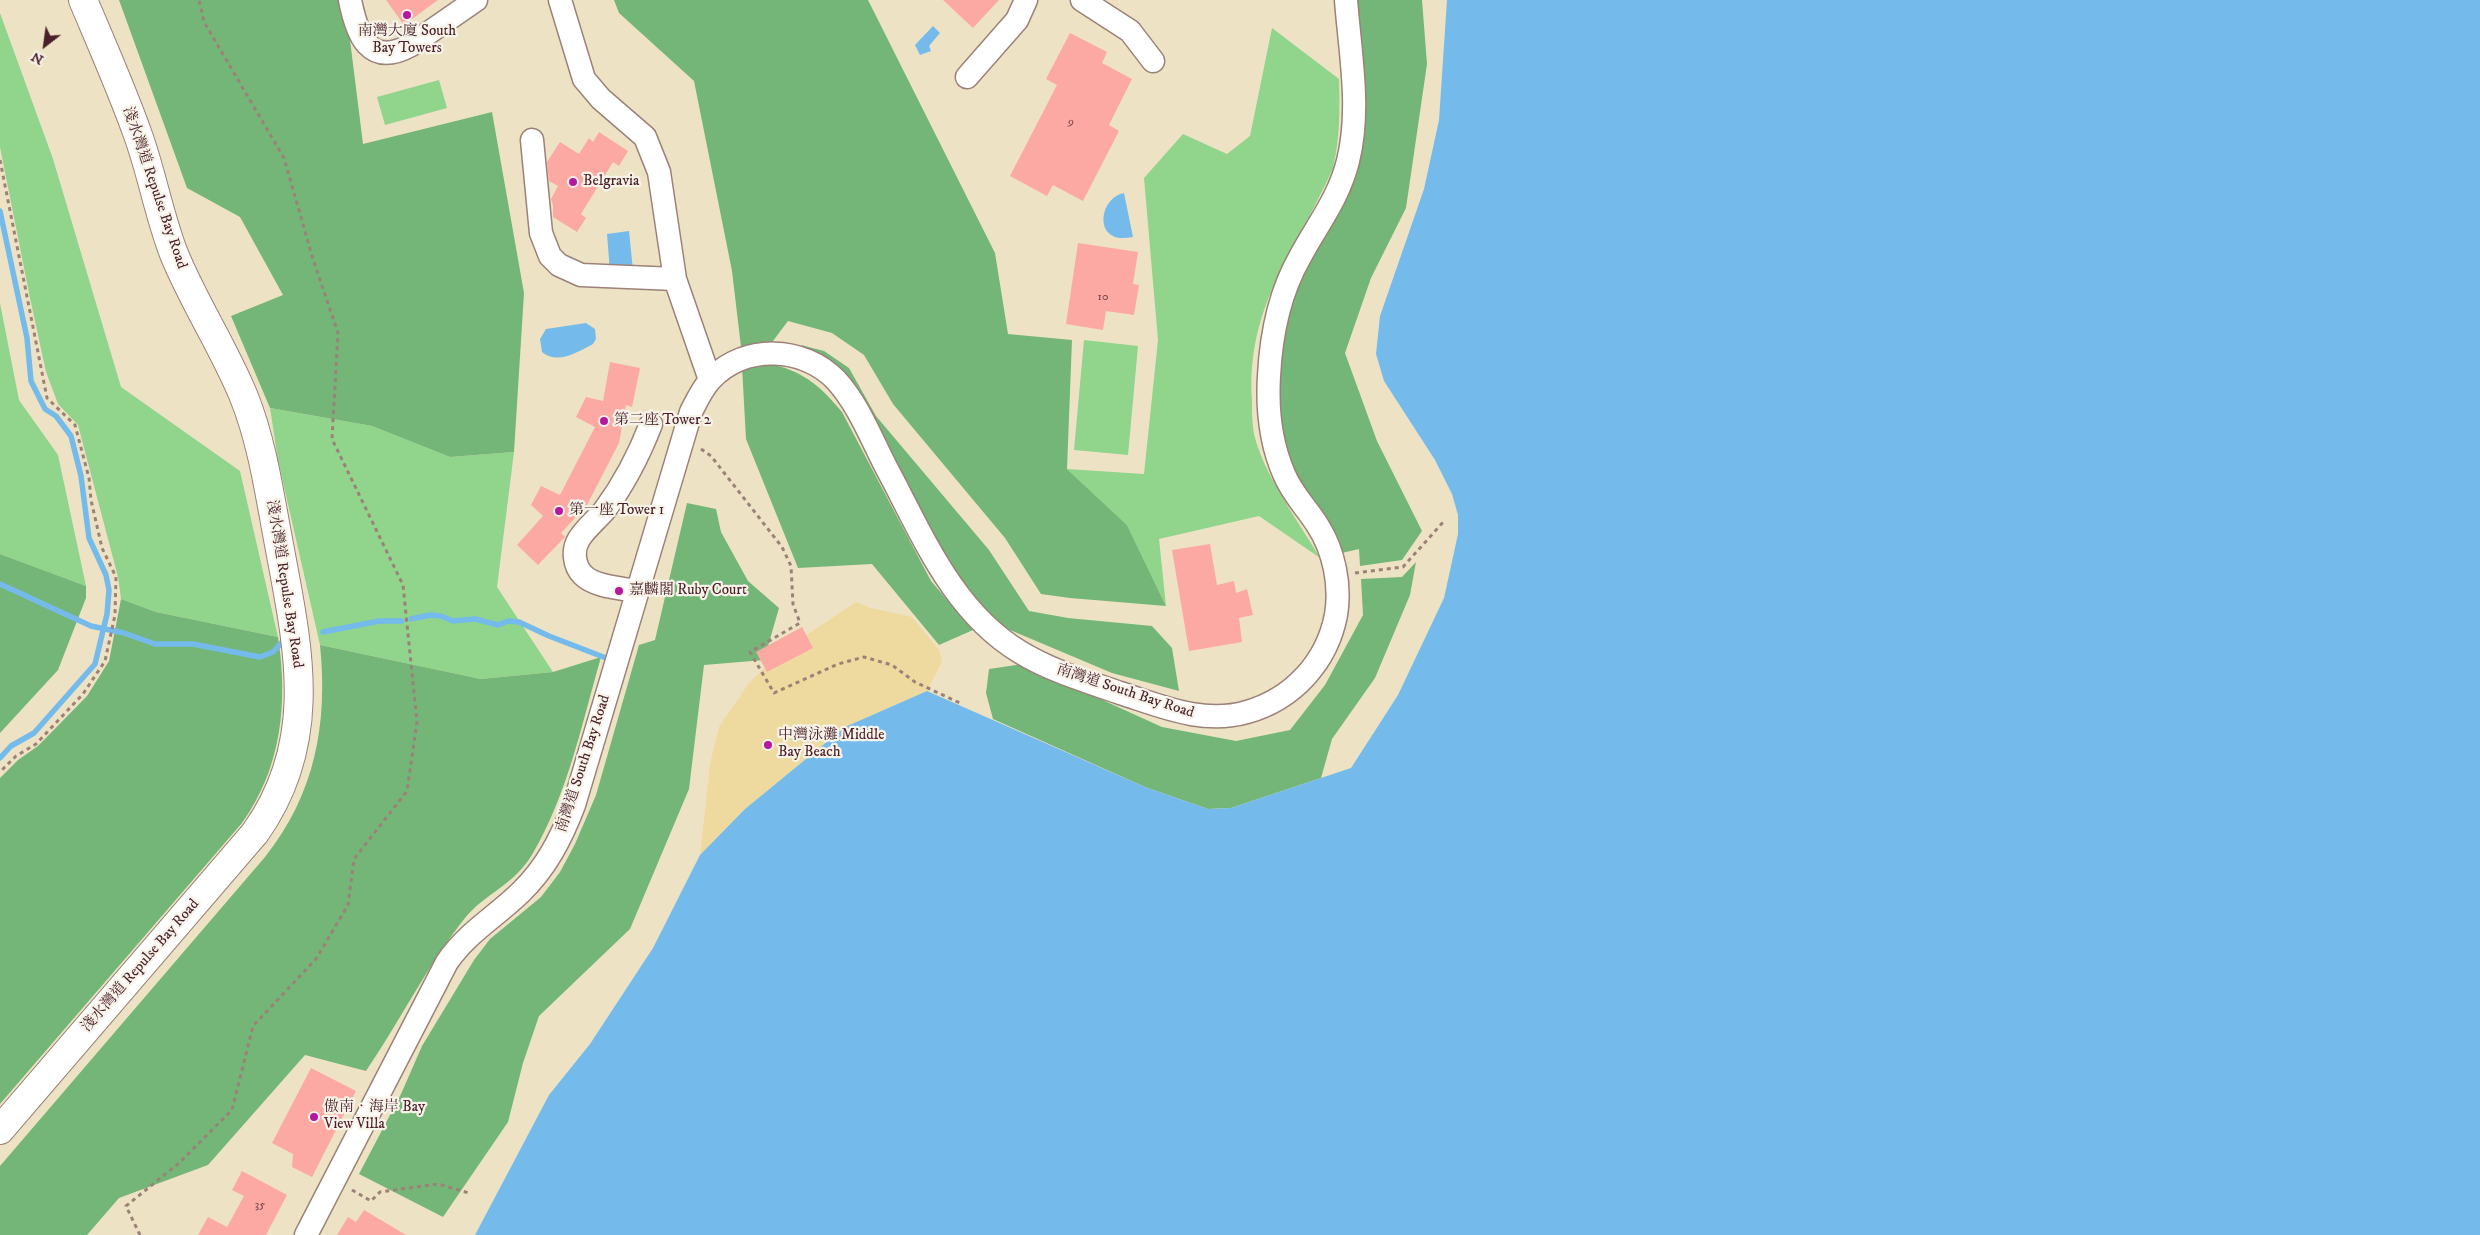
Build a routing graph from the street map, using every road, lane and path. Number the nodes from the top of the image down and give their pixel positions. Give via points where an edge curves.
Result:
1 (84, 0) edge
2 (350, 0) edge
3 (476, 0) edge
4 (560, 0) edge
5 (1026, 0) edge
6 (1082, 0) edge
7 (1346, 0) edge
8 (1152, 61) dead end
9 (968, 77) dead end
10 (532, 140) dead end
11 (0, 160) edge
12 (675, 279) junction
13 (710, 380) junction
14 (652, 424) dead end
15 (681, 443) junction
16 (1445, 520) dead end
17 (1336, 575) junction
18 (637, 591) junction
19 (962, 704) dead end
20 (0, 772) edge
21 (0, 1130) edge
22 (334, 1180) junction
23 (469, 1193) dead end
24 (306, 1235) edge

1 - 21 main road, 淺水灣道 Repulse Bay Road via 138,136 174,254 236,380 256,431 294,624 300,709 286,772 275,801 255,833
2 - 3 street via 356,27 364,42 390,52 411,45
4 - 12 street via 584,79 601,99 645,138 659,172
5 - 9 street via 1018,20
6 - 8 street via 1130,31
7 - 17 street, 南灣道 South Bay Road via 1354,106 1354,130 1348,163 1332,204 1288,283 1273,338 1268,388 1273,437 1283,474 1328,545
10 - 12 street via 541,233 550,256 559,265 581,275
11 - 20 path via 47,398 75,425 102,548 116,577 105,661 83,694 36,744 16,756
12 - 13 street
13 - 15 street, 南灣道 South Bay Road via 691,412
13 - 17 street, 南灣道 South Bay Road via 736,361 761,354 795,356 826,371 854,407 944,574 982,622 1007,643 1052,669 1161,706 1199,716 1231,716 1268,704 1290,690 1317,663 1328,640 1336,612
14 - 18 street via 631,469 603,511 578,539 575,551 576,564 583,575 594,582
15 - 18 street, 南灣道 South Bay Road
15 - 19 path via 700,448 710,456 788,558 793,604 800,624 750,652 774,693 838,664 864,657 892,665 914,682
16 - 17 path via 1403,567
18 - 22 street, 南灣道 South Bay Road via 574,805 558,844 532,881 472,932 447,962
22 - 23 path via 371,1201 380,1192 438,1184
22 - 24 street, 南灣道 South Bay Road

